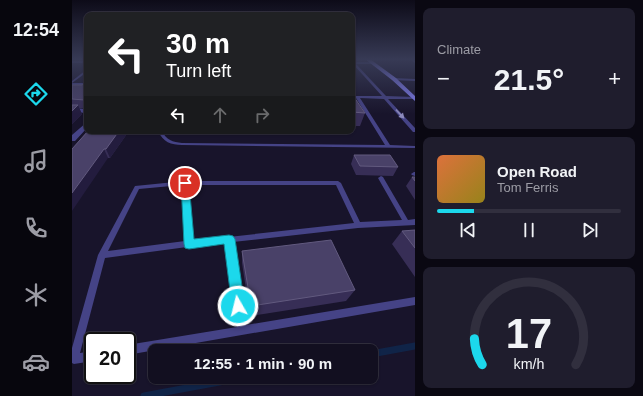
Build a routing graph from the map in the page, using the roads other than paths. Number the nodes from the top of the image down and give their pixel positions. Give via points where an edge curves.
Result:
1 (366, 77) edge
2 (394, 79) joint
3 (415, 80) edge
4 (72, 83) edge
5 (84, 84) edge
6 (355, 97) edge
7 (355, 98) edge
8 (384, 98) junction
9 (415, 98) edge
10 (72, 110) edge
11 (84, 111) edge
12 (84, 127) edge
13 (415, 131) edge
14 (162, 134) edge
15 (72, 139) edge
16 (388, 146) junction
17 (415, 147) edge
18 (380, 178) dead end
19 (185, 183) junction
20 (411, 222) edge
21 (358, 226) junction
22 (229, 239) junction
23 (189, 244) junction
24 (102, 255) junction
25 (415, 301) edge
26 (242, 331) junction
27 (136, 349) edge
28 (84, 357) edge

1 - 8 lane
2 - 3 lane
2 - 9 main road
4 - 5 lane
6 - 8 lane
7 - 16 lane
8 - 9 lane
8 -> 13 lane
10 - 11 street
12 - 15 street
14 - 16 lane via 165,140 186,144
16 - 17 lane
18 - 20 lane
19 - 21 lane via 338,183
19 - 23 lane
19 - 24 lane via 136,187
20 - 21 lane
21 - 22 lane
22 - 23 lane
22 - 26 lane
23 - 24 lane
24 - 28 lane via 74,359
25 - 26 lane
26 - 27 lane

